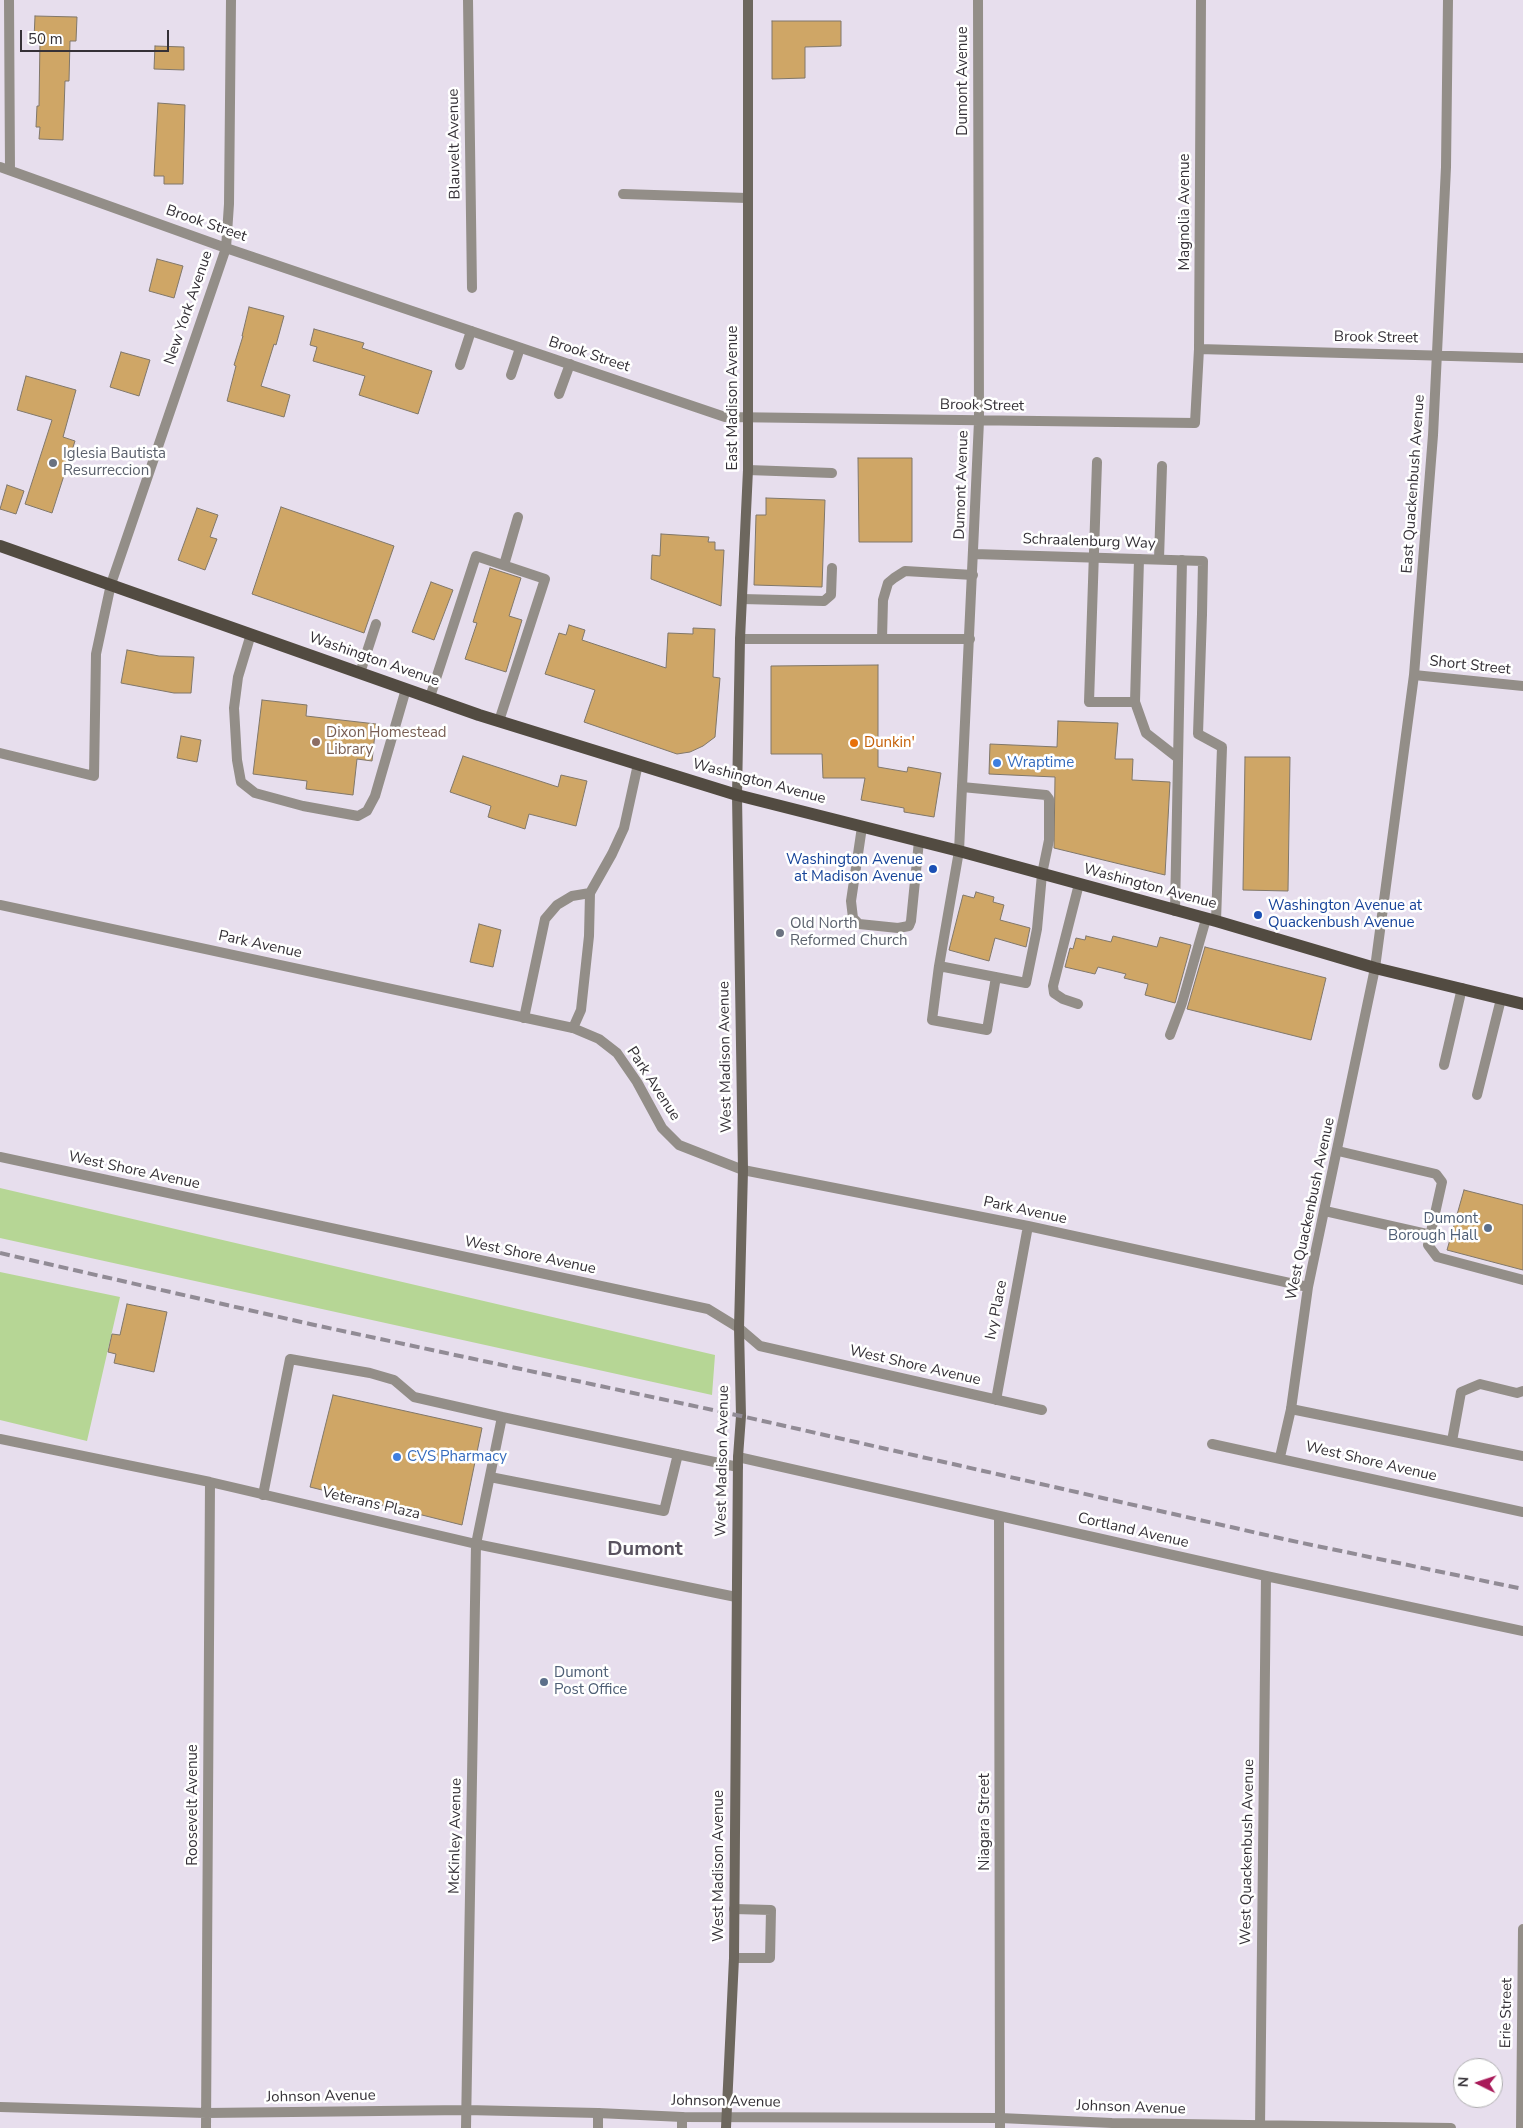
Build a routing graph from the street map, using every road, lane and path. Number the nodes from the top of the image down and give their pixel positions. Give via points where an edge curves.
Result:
1 (9, 0) edge
2 (231, 0) edge
3 (468, 0) edge
4 (748, 0) edge
5 (978, 0) edge
6 (1201, 0) edge
7 (1448, 0) edge
8 (5, 169) edge
9 (623, 194) dead end
10 (747, 198) junction
11 (226, 248) junction
12 (472, 288) dead end
13 (471, 331) junction
14 (520, 348) junction
15 (1199, 349) junction
16 (1437, 354) junction
17 (1523, 358) edge
18 (570, 364) junction
19 (460, 365) dead end
20 (511, 375) dead end
21 (559, 394) dead end
22 (748, 418) junction
23 (980, 421) junction
24 (1195, 423) joint
25 (1097, 462) dead end
26 (1162, 466) dead end
27 (748, 470) junction
28 (832, 472) dead end
29 (518, 517) dead end
30 (0, 546) edge
31 (974, 554) junction
32 (1095, 558) junction
33 (1139, 559) junction
34 (1159, 560) junction
35 (1182, 560) junction
36 (504, 566) junction
37 (832, 568) dead end
38 (973, 576) junction
39 (111, 584) junction
40 (742, 599) junction
41 (376, 624) dead end
42 (251, 634) junction
43 (740, 639) junction
44 (882, 639) junction
45 (970, 639) junction
46 (360, 672) junction
47 (1414, 675) junction
48 (1523, 686) edge
49 (406, 689) junction
50 (430, 697) junction
51 (1135, 702) junction
52 (498, 721) junction
53 (0, 753) edge
54 (1178, 758) junction
55 (638, 764) junction
56 (962, 787) junction
57 (737, 795) junction
58 (862, 827) junction
59 (919, 841) junction
60 (959, 851) junction
61 (1042, 874) junction
62 (1080, 884) junction
63 (590, 894) junction
64 (0, 905) edge
65 (1175, 911) junction
66 (1211, 920) junction
67 (939, 966) junction
68 (1375, 968) junction
69 (996, 977) junction
70 (1462, 988) junction
71 (1501, 999) junction
72 (1078, 1004) dead end
73 (1523, 1004) edge
74 (524, 1018) junction
75 (573, 1028) junction
76 (1170, 1035) dead end
77 (1444, 1065) dead end
78 (1477, 1095) dead end
79 (1338, 1151) junction
80 (0, 1157) edge
81 (743, 1170) junction
82 (1325, 1211) junction
83 (1028, 1226) junction
84 (1431, 1235) junction
85 (1523, 1280) edge
86 (1308, 1287) junction
87 (739, 1328) junction
88 (1523, 1391) edge
89 (996, 1400) junction
90 (1042, 1410) dead end
91 (1291, 1410) junction
92 (502, 1417) junction
93 (0, 1440) edge
94 (1452, 1442) junction
95 (1212, 1444) dead end
96 (678, 1454) junction
97 (1523, 1456) edge
98 (1280, 1458) junction
99 (738, 1462) junction
100 (490, 1477) junction
101 (210, 1482) junction
102 (262, 1494) junction
103 (1523, 1512) edge
104 (999, 1516) junction
105 (476, 1544) junction
106 (1266, 1576) junction
107 (736, 1596) junction
108 (1523, 1631) edge
109 (734, 1909) junction
110 (1523, 1929) edge
111 (734, 1958) junction
112 (0, 2107) edge
113 (466, 2110) junction
114 (206, 2113) junction
115 (598, 2113) junction
116 (682, 2123) edge
117 (726, 2123) edge
118 (1000, 2123) edge
119 (1260, 2127) edge
120 (206, 2128) edge
121 (466, 2128) edge
122 (598, 2128) edge
123 (1451, 2128) edge
124 (1521, 2128) edge

1 - 8 street
2 - 11 street, New York Avenue
3 - 12 street, Blauvelt Avenue
4 - 10 main road, East Madison Avenue
5 - 23 street, Dumont Avenue
6 - 15 street, Magnolia Avenue
7 - 16 street, East Quackenbush Avenue via 1446,167
8 - 11 street, Brook Street
9 - 10 street
10 - 22 main road, East Madison Avenue
11 - 13 street, Brook Street
11 - 39 street, New York Avenue
13 - 14 street, Brook Street
13 - 19 street
14 - 18 street, Brook Street
14 - 20 street
15 - 16 street, Brook Street
15 - 24 street, Magnolia Avenue
16 - 17 street, Brook Street
16 - 47 street, East Quackenbush Avenue
18 - 21 street
18 - 22 street, Brook Street via 725,417
22 - 23 street, Brook Street
22 - 27 main road, East Madison Avenue
23 - 24 street, Brook Street
23 - 31 street, Dumont Avenue
25 - 32 street
26 - 34 street
27 - 28 street
27 - 40 main road, East Madison Avenue
29 - 36 street
30 - 39 main road, Washington Avenue
31 - 32 street, Schraalenburg Way
31 - 38 street, Dumont Avenue
32 - 33 street, Schraalenburg Way
32 - 51 street via 1089,702
33 - 34 street, Schraalenburg Way
33 - 51 street
34 - 35 street, Schraalenburg Way
35 - 54 street
35 - 66 street, Schraalenburg Way via 1203,561 1198,734 1222,747
36 - 50 street via 476,556
36 - 52 street via 545,579
37 - 40 street via 831,595 824,601
38 - 44 street via 905,571 894,578 888,583 883,600
38 - 45 street, Dumont Avenue
39 - 42 main road, Washington Avenue
39 - 53 street, New York Avenue via 96,654 94,776
40 - 43 main road, East Madison Avenue
41 - 46 street
42 - 46 main road, Washington Avenue
42 - 49 street via 238,676 234,708 241,782 255,793 358,816 368,811
43 - 44 street
43 - 57 main road, East Madison Avenue
44 - 45 street
45 - 56 street, Dumont Avenue
46 - 49 main road, Washington Avenue
47 - 48 street, Short Street
47 - 68 street, East Quackenbush Avenue
49 - 50 main road, Washington Avenue
50 - 52 main road, Washington Avenue
51 - 54 street via 1146,733
52 - 55 main road, Washington Avenue
54 - 65 street
55 - 57 main road, Washington Avenue
55 - 63 street via 624,828
56 - 60 street, Dumont Avenue
56 - 61 street via 1048,797 1051,806 1049,840
57 - 58 main road, Washington Avenue
57 - 81 main road, West Madison Avenue
58 - 59 main road, Washington Avenue
58 - 59 street via 851,902 853,918 859,924 898,928 908,926 912,921
59 - 60 main road, Washington Avenue
60 - 61 main road, Washington Avenue
60 - 67 street, Dumont Avenue
61 - 62 main road, Washington Avenue
61 - 69 street via 1037,929 1026,982
62 - 65 main road, Washington Avenue
62 - 72 street via 1053,986 1054,993 1062,999
63 - 74 street via 572,896 557,905 545,919
63 - 75 street via 581,1010
64 - 74 street, Park Avenue
65 - 66 main road, Washington Avenue
66 - 68 main road, Washington Avenue
66 - 76 street
67 - 69 street
67 - 69 street, Dumont Avenue via 932,1020 987,1030
68 - 70 main road, Washington Avenue
68 - 79 street, West Quackenbush Avenue
70 - 71 main road, Washington Avenue
70 - 77 street
71 - 73 main road, Washington Avenue
71 - 78 street
74 - 75 street, Park Avenue
75 - 81 street, Park Avenue via 599,1039 617,1053 662,1128 679,1145
79 - 82 street, West Quackenbush Avenue
79 - 84 street via 1436,1174 1442,1182
80 - 87 street, West Shore Avenue via 708,1309
81 - 83 street, Park Avenue
81 - 87 main road, West Madison Avenue
82 - 84 street
82 - 86 street, West Quackenbush Avenue
83 - 86 street, Park Avenue
83 - 89 street, Ivy Place
84 - 85 street via 1428,1244 1437,1257
86 - 91 street, West Quackenbush Avenue
87 - 89 street, West Shore Avenue via 760,1346
87 - 99 main road, West Madison Avenue via 741,1416
88 - 94 street via 1517,1393 1480,1384 1461,1392
89 - 90 street, West Shore Avenue
91 - 94 street
91 - 98 street, West Quackenbush Avenue
92 - 96 street, Cortland Avenue
92 - 100 street, McKinley Avenue
92 - 102 street, Cortland Avenue via 414,1397 394,1380 370,1373 290,1360
93 - 101 street, Veterans Plaza
94 - 97 street
95 - 98 street, West Shore Avenue
96 - 99 street, Cortland Avenue
96 - 100 street via 664,1511
98 - 103 street, West Shore Avenue
99 - 104 street, Cortland Avenue
99 - 107 main road, West Madison Avenue
100 - 105 street, McKinley Avenue
101 - 102 street, Veterans Plaza
101 - 114 street, Roosevelt Avenue
102 - 105 street, Veterans Plaza
104 - 106 street, Cortland Avenue
104 - 118 street, Niagara Street
105 - 107 street, Veterans Plaza
105 - 113 street, McKinley Avenue
106 - 108 street, Cortland Avenue
106 - 119 street, West Quackenbush Avenue
107 - 109 main road, West Madison Avenue
109 - 111 main road, West Madison Avenue
109 - 111 street via 771,1910 770,1958
110 - 124 street, Erie Street
111 - 117 main road, West Madison Avenue
112 - 114 street, Johnson Avenue
113 - 114 street, Johnson Avenue
113 - 115 street, Johnson Avenue
113 - 121 street, McKinley Avenue
114 - 120 street, Roosevelt Avenue
115 - 116 street, Johnson Avenue
115 - 122 street
116 - 117 street, Johnson Avenue
117 - 118 street, Johnson Avenue
118 - 119 street, Johnson Avenue
119 - 123 street, Johnson Avenue

